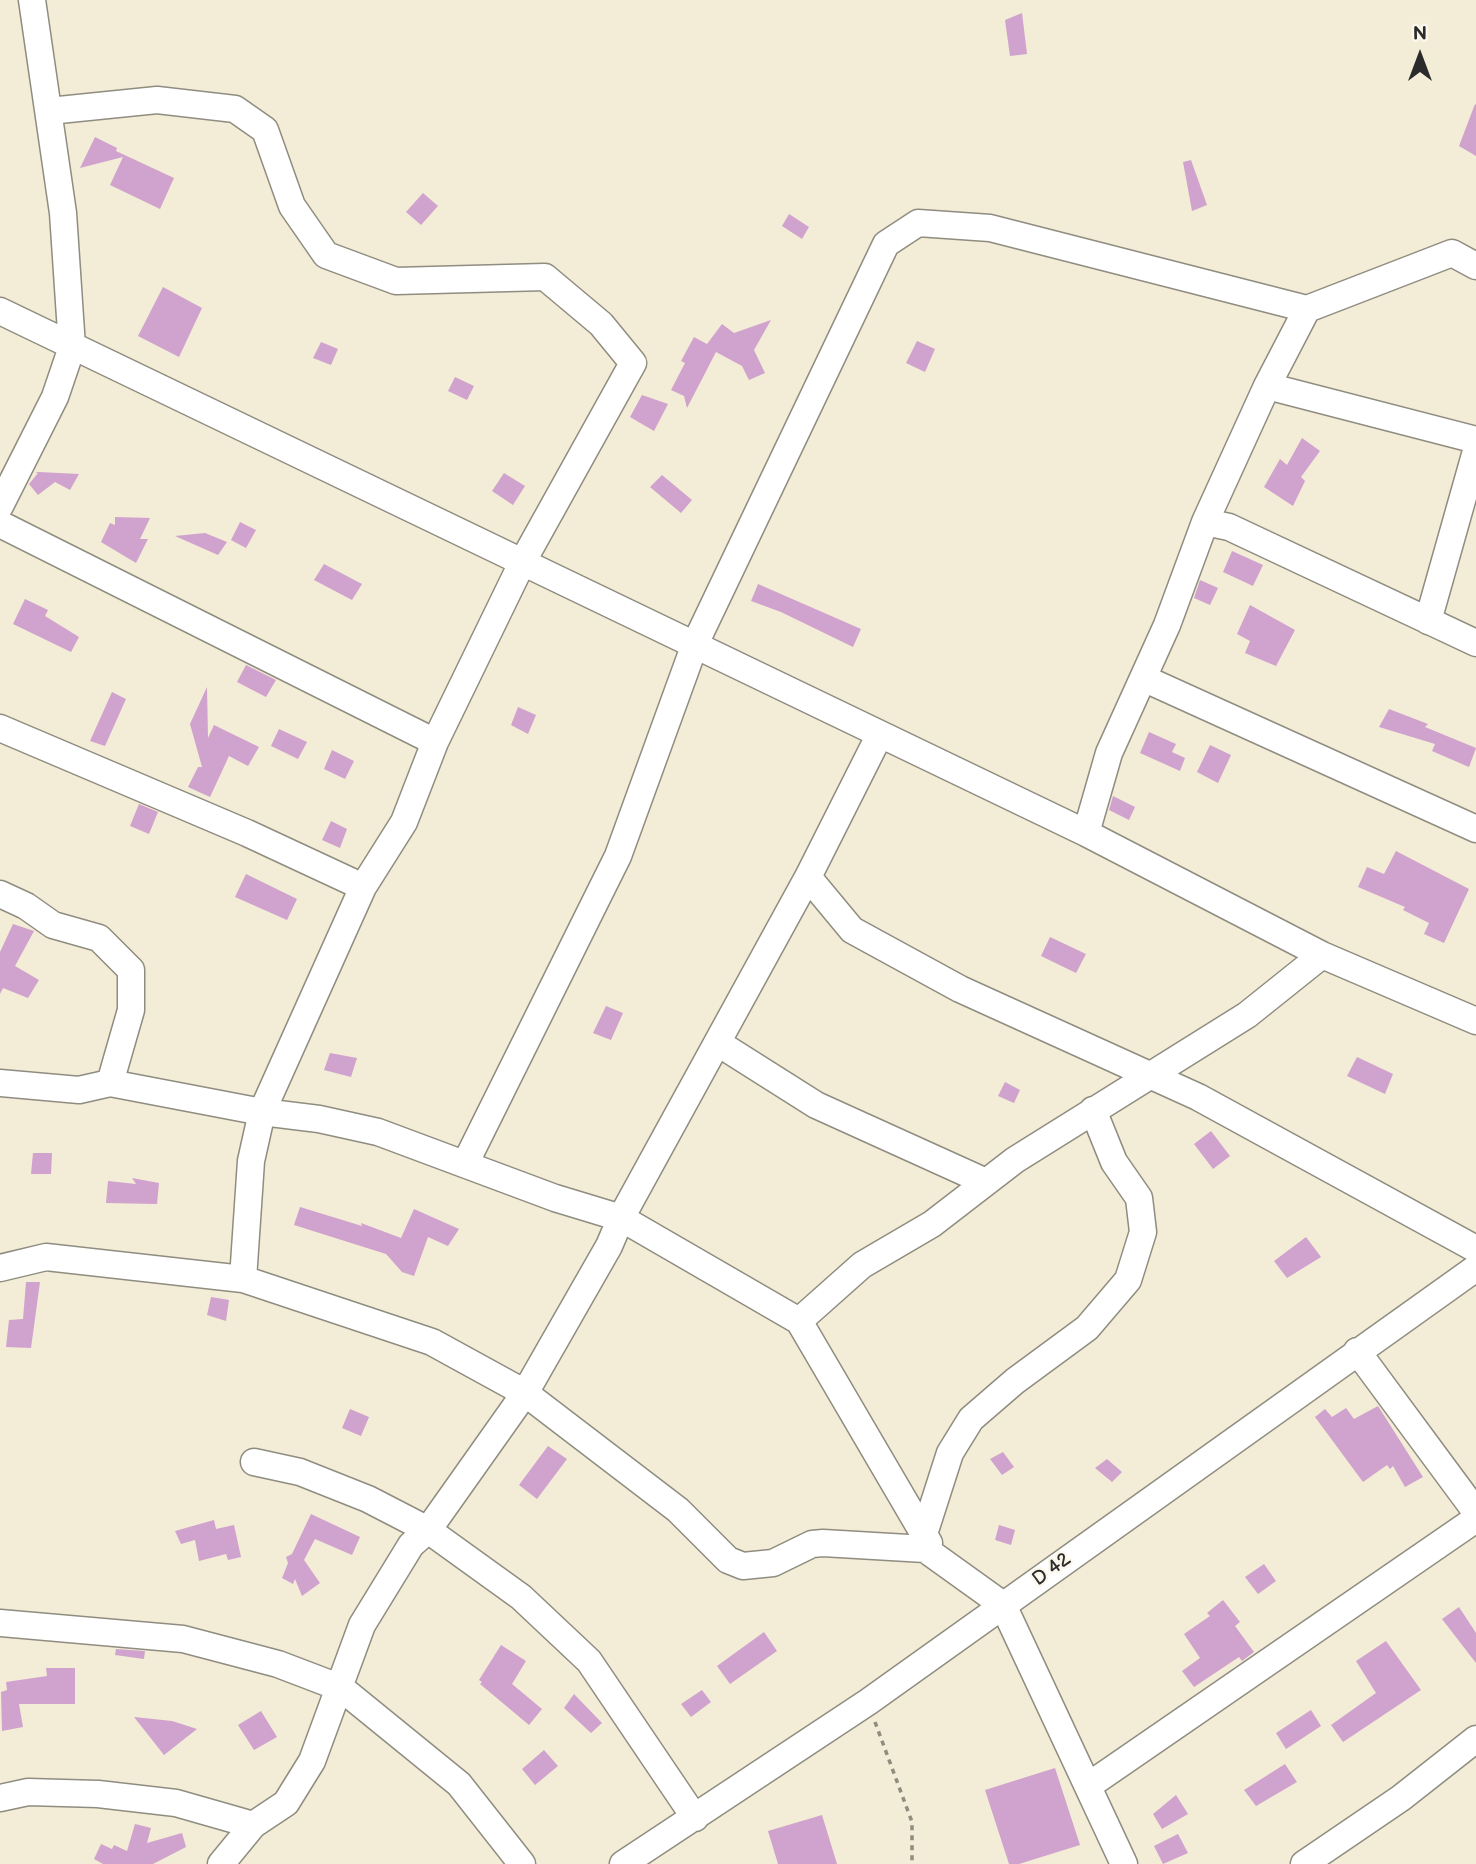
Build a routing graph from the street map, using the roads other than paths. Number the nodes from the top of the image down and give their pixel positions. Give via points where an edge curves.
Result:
1 (32, 0) edge
2 (49, 111) junction
3 (1476, 266) edge
4 (1307, 309) junction
5 (0, 311) edge
6 (72, 347) junction
7 (1267, 386) junction
8 (1476, 440) edge
9 (1476, 451) edge
10 (0, 506) edge
11 (1205, 522) junction
12 (0, 524) edge
13 (523, 561) junction
14 (1428, 621) junction
15 (1476, 643) edge
16 (695, 644) junction
17 (1143, 678) junction
18 (0, 728) edge
19 (880, 733) junction
20 (435, 742) junction
21 (1476, 828) edge
22 (1086, 832) junction
23 (808, 877) junction
24 (363, 887) junction
25 (0, 894) edge
26 (1322, 955) junction
27 (1476, 1021) edge
28 (718, 1043) junction
29 (1150, 1075) junction
30 (0, 1083) edge
31 (110, 1083) junction
32 (1093, 1110) junction
33 (262, 1112) junction
34 (466, 1162) junction
35 (986, 1182) junction
36 (621, 1219) junction
37 (1476, 1249) edge
38 (0, 1268) edge
39 (1476, 1268) edge
40 (243, 1279) junction
41 (799, 1321) junction
42 (1357, 1351) junction
43 (525, 1393) junction
44 (254, 1462) dead end
45 (1476, 1512) edge
46 (1476, 1519) edge
47 (428, 1530) junction
48 (924, 1534) junction
49 (938, 1558) junction
50 (1003, 1605) junction
51 (0, 1623) edge
52 (341, 1688) junction
53 (1476, 1740) edge
54 (1088, 1786) junction
55 (0, 1798) edge
56 (695, 1818) junction
57 (253, 1825) junction
58 (221, 1864) edge
59 (522, 1864) edge
60 (624, 1864) edge
61 (1124, 1864) edge
62 (1304, 1864) edge

1 - 2 street
2 - 6 street via 63,213
2 - 13 street via 157,100 235,109 265,130 292,206 326,255 396,281 545,277 601,324 633,363
3 - 4 street via 1452,253
4 - 7 street
4 - 16 street via 990,228 918,223 886,244
5 - 6 street
6 - 10 street via 55,397
6 - 13 street
7 - 8 street
7 - 11 street
9 - 14 street
11 - 14 street via 1228,527
11 - 17 street
12 - 20 street
13 - 16 street
13 - 20 street
14 - 15 street
16 - 19 street
16 - 34 street via 618,856
17 - 21 street
17 - 22 street via 1110,753
18 - 24 street
19 - 22 street
19 - 23 street
20 - 24 street via 404,822
22 - 26 street
23 - 28 street
23 - 29 street via 852,930 960,989
24 - 33 street
25 - 31 street via 53,925 99,938 131,970 131,1010
26 - 27 street
26 - 29 street via 1247,1015
28 - 35 street via 816,1105
28 - 36 street
29 - 32 street
29 - 37 street
30 - 31 street via 79,1090
31 - 33 street
32 - 35 street
32 - 48 street via 1114,1162 1139,1198 1143,1232 1128,1280 1087,1328 971,1419 950,1453
33 - 34 street via 378,1132
33 - 40 street via 251,1160
34 - 36 street
35 - 41 street via 932,1224 862,1265
36 - 41 street
36 - 43 street
38 - 40 street via 46,1257
39 - 42 street, D 42 / D 42
40 - 43 street via 432,1342
41 - 48 street
42 - 45 street
42 - 50 street, D 42 / D 42
43 - 47 street
43 - 49 street via 678,1510 728,1560 743,1566 773,1563 823,1542 916,1547
44 - 47 street via 300,1472
46 - 54 street
47 - 52 street via 411,1545 362,1625
47 - 56 street via 521,1597 589,1661
48 - 49 street
49 - 50 street
50 - 54 street
50 - 56 street, D 42 / D 42
51 - 52 street via 183,1639 278,1664
52 - 57 street via 312,1760 286,1802
52 - 59 street via 459,1784
53 - 62 street
54 - 61 street
55 - 57 street via 28,1792 124,1797 176,1803
56 - 60 street, D 42 / D 42
57 - 58 street

